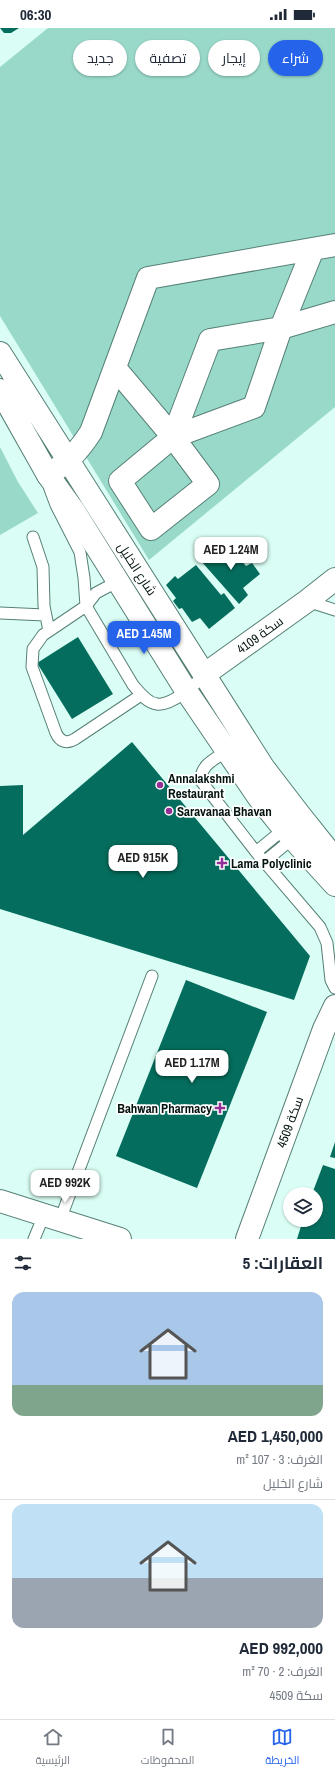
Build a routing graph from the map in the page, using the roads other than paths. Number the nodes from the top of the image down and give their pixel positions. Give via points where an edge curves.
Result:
1 (335, 245) edge
2 (313, 249) junction
3 (335, 312) edge
4 (281, 328) junction
5 (0, 353) edge
6 (115, 368) junction
7 (0, 390) edge
8 (173, 437) junction
9 (68, 462) junction
10 (48, 475) junction
11 (33, 537) dead end
12 (335, 579) edge
13 (119, 583) junction
14 (152, 592) junction
15 (307, 601) junction
16 (86, 606) junction
17 (335, 610) edge
18 (0, 613) edge
19 (45, 614) junction
20 (49, 631) junction
21 (205, 674) junction
22 (187, 692) junction
23 (141, 695) junction
24 (227, 751) junction
25 (288, 834) junction
26 (256, 852) junction
27 (335, 859) edge
28 (264, 862) junction
29 (335, 885) edge
30 (152, 976) dead end
31 (335, 988) edge
32 (335, 1006) edge
33 (0, 1201) edge
34 (52, 1218) junction
35 (34, 1239) edge
36 (120, 1239) edge
37 (247, 1239) edge

1 - 2 street
2 - 4 street
2 - 6 street via 148,278
3 - 4 street
4 - 8 street via 254,407
4 - 8 street via 210,340
5 - 9 street, شارع الخليل
6 - 8 street
6 - 9 street via 91,432 81,449
7 - 10 street, شارع الخليل
9 - 10 street
9 - 14 street, شارع الخليل
10 - 13 street, شارع الخليل
10 - 16 lane via 52,496 80,552
11 - 19 lane via 43,567
12 - 15 street, سكة 4109
13 - 14 lane via 136,584
13 - 16 lane via 103,588
13 - 22 street, شارع الخليل
14 - 21 street, شارع الخليل
15 - 17 lane
15 - 21 street, سكة 4109
16 - 20 lane
16 - 23 lane
18 - 19 lane
19 - 20 lane
20 - 23 lane via 40,638 33,649 32,666 58,738 67,742 75,740
21 - 22 lane, سكة 4109
21 - 27 street, شارع الخليل via 264,767
22 - 23 lane, سكة 4109 via 166,703 158,704
22 - 24 street, شارع الخليل
24 - 25 street, شارع الخليل via 259,798
24 - 26 lane via 206,765 200,775 201,780
25 - 26 lane
25 - 28 lane
25 - 29 street, شارع الخليل
26 - 28 lane
28 - 31 lane via 320,927 327,943 331,980
30 - 34 lane
32 - 37 street, سكة 4509 via 324,1029
33 - 34 street
34 - 35 lane
34 - 36 street

